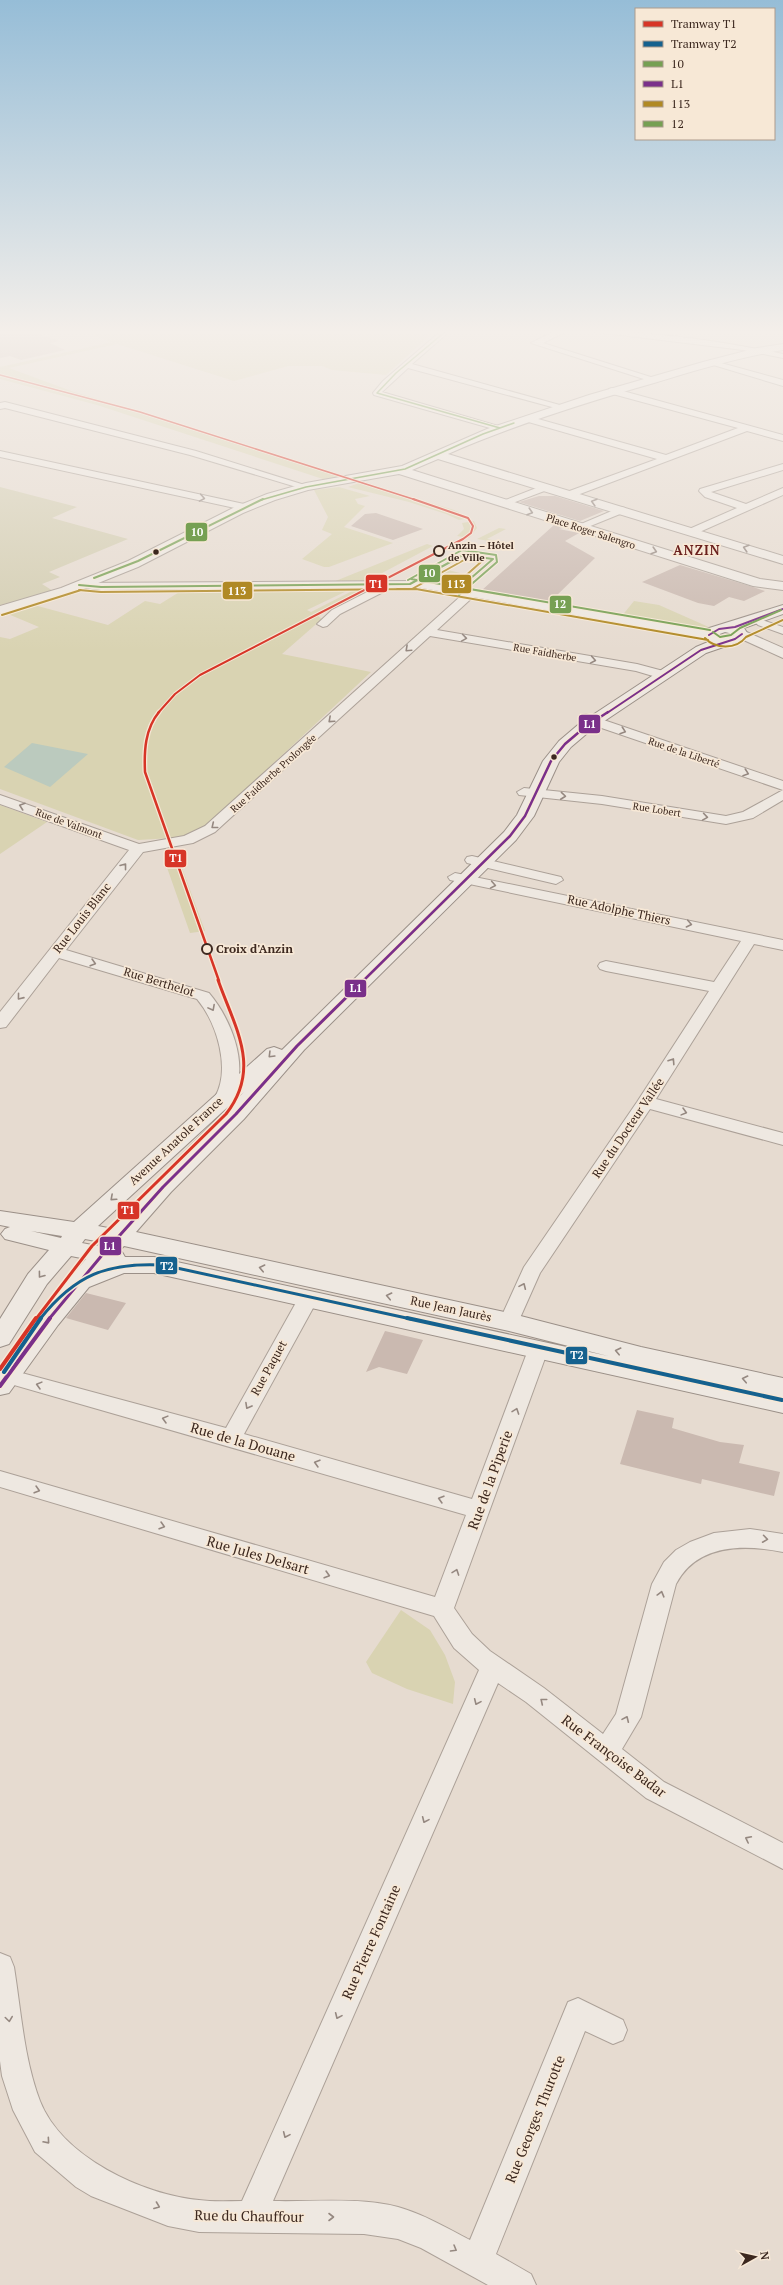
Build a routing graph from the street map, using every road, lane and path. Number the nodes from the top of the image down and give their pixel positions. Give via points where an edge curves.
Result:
1 (132, 438) edge
2 (478, 438) edge
3 (593, 438) edge
4 (721, 438) edge
5 (0, 454) edge
6 (437, 455) junction
7 (665, 458) junction
8 (783, 466) edge
9 (400, 470) junction
10 (311, 487) junction
11 (544, 488) junction
12 (783, 491) edge
13 (568, 495) junction
14 (768, 497) junction
15 (783, 502) edge
16 (503, 503) junction
17 (244, 507) junction
18 (746, 507) junction
19 (621, 510) junction
20 (579, 528) junction
21 (691, 532) junction
22 (783, 560) edge
23 (390, 584) junction
24 (79, 585) junction
25 (783, 586) edge
26 (469, 594) junction
27 (783, 609) edge
28 (0, 610) edge
29 (783, 615) edge
30 (762, 623) junction
31 (323, 624) dead end
32 (783, 631) edge
33 (426, 632) junction
34 (726, 635) junction
35 (778, 651) edge
36 (659, 673) junction
37 (590, 719) junction
38 (783, 786) edge
39 (530, 792) junction
40 (783, 794) edge
41 (0, 799) edge
42 (138, 848) junction
43 (477, 862) junction
44 (461, 878) junction
45 (556, 880) dead end
46 (752, 937) junction
47 (783, 945) edge
48 (56, 952) junction
49 (606, 966) dead end
50 (719, 988) junction
51 (0, 1023) edge
52 (224, 1097) junction
53 (646, 1102) junction
54 (783, 1139) edge
55 (142, 1212) junction
56 (0, 1218) edge
57 (0, 1232) edge
58 (73, 1238) junction
59 (156, 1244) junction
60 (111, 1245) junction
61 (132, 1264) junction
62 (77, 1285) junction
63 (308, 1299) junction
64 (509, 1322) junction
65 (0, 1338) edge
66 (538, 1350) junction
67 (3, 1381) edge
68 (783, 1387) edge
69 (783, 1404) edge
70 (231, 1438) junction
71 (0, 1478) edge
72 (479, 1510) junction
73 (783, 1543) edge
74 (442, 1609) junction
75 (493, 1666) junction
76 (606, 1752) junction
77 (783, 1857) edge
78 (0, 1967) edge
79 (613, 2030) dead end
80 (250, 2218) junction
81 (477, 2262) junction
82 (520, 2285) edge

1 - 10 street
2 - 6 main road
3 - 7 street
4 - 7 street
5 -> 17 street
6 - 9 main road
6 - 11 main road
7 - 13 street
8 - 18 street via 704,491
9 - 10 main road
9 - 16 main road, Place Roger Salengro
10 - 17 main road via 277,495
11 - 13 main road
11 - 16 street
12 - 14 street
19 -> 13 main road
14 - 15 street
14 - 18 street
16 -> 20 main road, Place Roger Salengro
17 - 24 main road via 138,561
18 - 21 street
19 - 20 street
19 - 21 main road
20 -> 25 main road, Place Roger Salengro via 758,583
22 -> 21 main road
23 - 24 street via 100,587
23 - 26 street via 423,585
23 - 31 street via 336,612
24 - 28 main road
26 - 33 street
26 - 34 street
27 - 34 main road, Avenue Anatole France
29 - 30 main road, Avenue Anatole France
30 - 32 street
30 - 34 main road, Avenue Anatole France
33 -> 36 street, Rue Faidherbe
33 -> 42 street, Rue Faidherbe Prolongée via 216,825 200,835 180,842
34 - 35 main road
34 - 36 main road, Avenue Anatole France
36 - 37 main road, Avenue Anatole France
37 -> 38 street, Rue de la Liberté
37 - 39 main road, Avenue Anatole France via 557,753
39 -> 40 street, Rue Lobert via 602,800 726,820 736,820 748,815
39 - 43 main road, Avenue Anatole France via 525,816 513,832
42 -> 41 street, Rue de Valmont
48 -> 42 street, Rue Louis Blanc
43 - 44 main road, Avenue Anatole France
43 - 45 street
44 -> 46 street, Rue Adolphe Thiers
44 -> 52 main road, Avenue Anatole France
44 - 55 main road, Avenue Anatole France via 283,1060 242,1109 163,1187
46 - 47 street, Rue Adolphe Thiers
46 - 50 street, Rue du Docteur Vallée
48 -> 51 street, Rue Louis Blanc
48 -> 52 street, Rue Berthelot via 203,996 213,1009 229,1057 232,1075
49 - 50 street
53 -> 50 street, Rue du Docteur Vallée
52 -> 58 main road, Avenue Anatole France
53 -> 54 street
64 -> 53 street, Rue du Docteur Vallée via 530,1272
55 - 59 main road via 144,1229
55 - 60 main road, Avenue Anatole France
56 - 58 main road
57 - 58 main road
58 - 60 main road
58 -> 65 main road, Avenue Anatole France via 37,1280
59 - 60 main road, Rue Jean Jaurès
64 -> 59 main road, Rue Jean Jaurès
60 - 61 main road
60 - 62 main road, Avenue Anatole France
61 - 62 main road via 105,1270
61 - 63 main road via 166,1267
62 - 67 main road, Avenue Anatole France
63 - 66 main road
63 -> 70 street, Rue Paquet
68 -> 64 main road, Rue Jean Jaurès via 641,1356
66 - 69 main road
72 -> 66 street, Rue de la Piperie
70 -> 67 street, Rue de la Douane
72 -> 70 street, Rue de la Douane
71 -> 74 street, Rue Jules Delsart
74 -> 72 street, Rue de la Piperie
76 -> 73 street via 628,1717 664,1584 673,1567 692,1552 725,1539 748,1538
74 - 75 street via 463,1641
76 -> 75 street, Rue Françoise Badar via 535,1695
75 -> 80 street, Rue Pierre Fontaine
77 -> 76 street, Rue Françoise Badar via 675,1802 655,1790
78 -> 80 street, Rue du Chauffour via 20,2089 34,2123 46,2140 87,2176 102,2185 168,2210 206,2217
79 - 81 street, Rue Georges Thurotte via 578,2012
80 -> 81 street, Rue du Chauffour via 381,2219 416,2229
81 - 82 street, Rue du Chauffour

